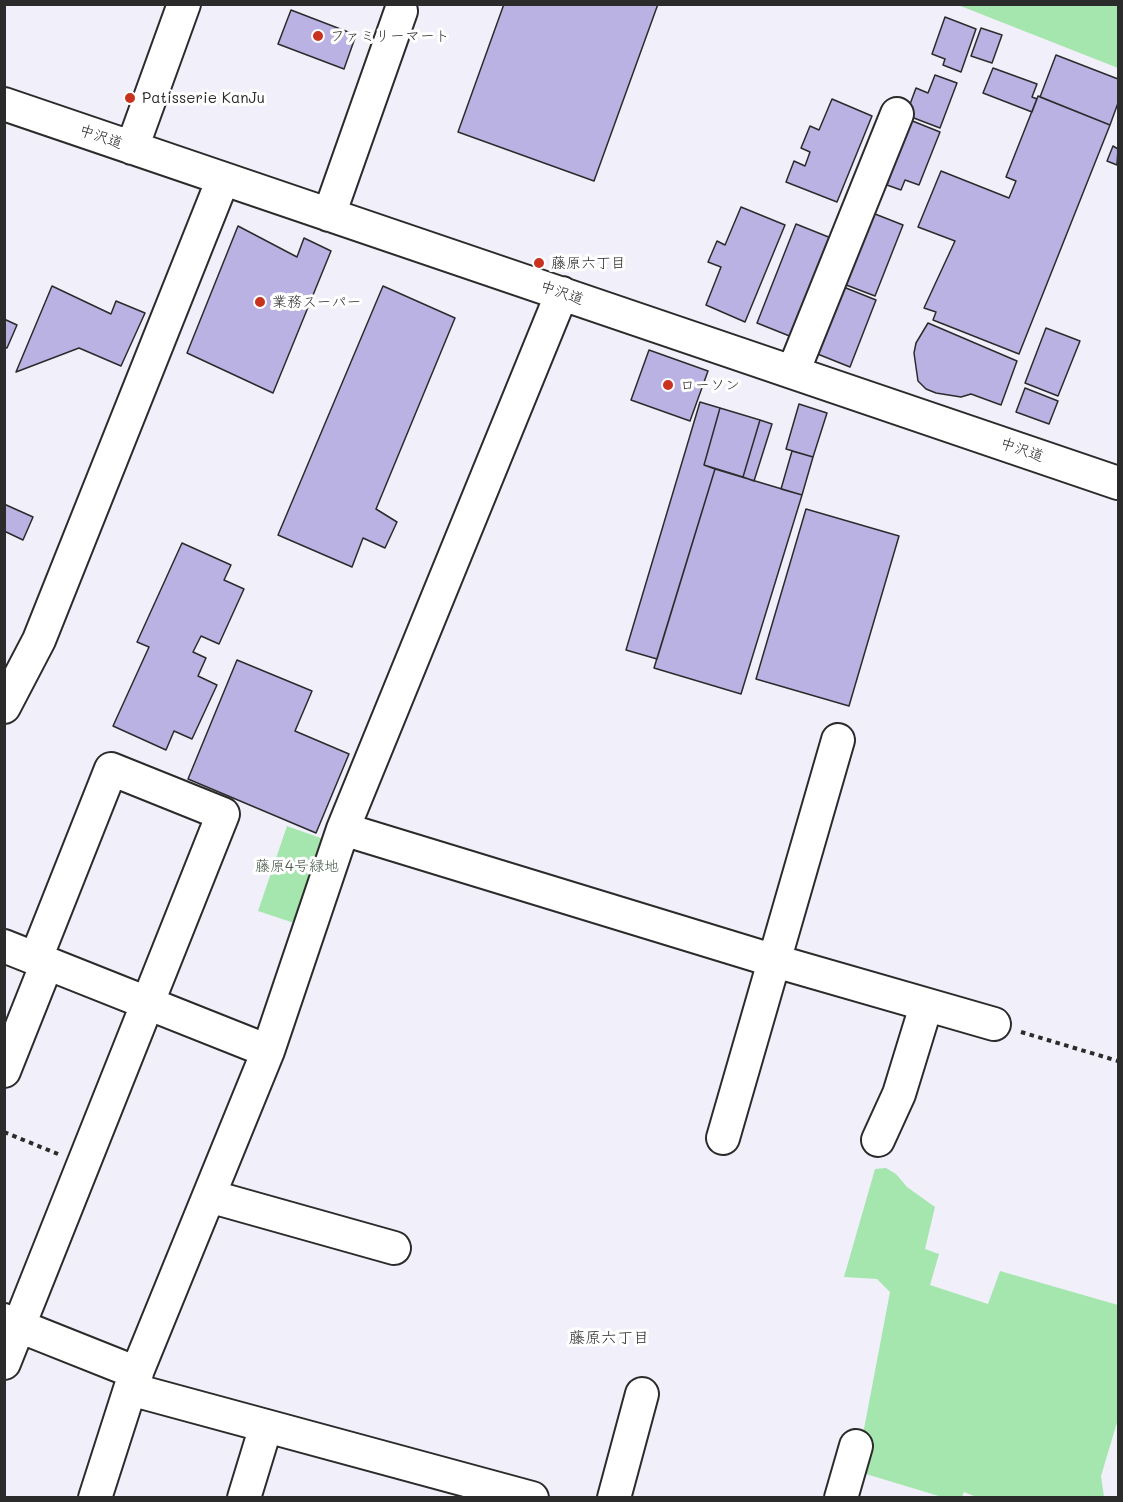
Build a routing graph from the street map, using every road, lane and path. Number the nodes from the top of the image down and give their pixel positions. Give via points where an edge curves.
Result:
1 (184, 4) edge
2 (401, 11) dead end
3 (4, 104) edge
4 (897, 114) dead end
5 (132, 148) junction
6 (223, 179) junction
7 (328, 215) junction
8 (562, 293) junction
9 (793, 372) junction
10 (1119, 483) edge
11 (4, 707) edge
12 (838, 740) dead end
13 (343, 829) junction
14 (4, 946) edge
15 (42, 960) junction
16 (775, 961) junction
17 (148, 1003) junction
18 (926, 1006) junction
19 (994, 1024) joint
20 (268, 1051) junction
21 (1119, 1061) edge
22 (4, 1071) edge
23 (4, 1132) edge
24 (723, 1138) dead end
25 (878, 1140) dead end
26 (84, 1164) junction
27 (209, 1196) junction
28 (394, 1248) dead end
29 (12, 1323) edge
30 (4, 1364) edge
31 (134, 1381) junction
32 (642, 1394) dead end
33 (267, 1426) junction
34 (856, 1446) dead end
35 (95, 1497) edge
36 (244, 1497) edge
37 (532, 1497) edge
38 (614, 1497) edge
39 (841, 1497) edge

1 - 5 street
2 - 7 street
3 - 5 street, 中沢道
4 - 9 street
5 - 6 street, 中沢道
6 - 7 street, 中沢道
6 - 11 street via 39,640
7 - 8 street, 中沢道
8 - 9 street, 中沢道
8 - 13 street
9 - 10 street, 中沢道
12 - 16 street
13 - 16 street
13 - 20 street
14 - 15 street
15 - 17 street
15 - 17 street via 111,769 223,814
15 - 22 street
16 - 18 street
16 - 24 street
17 - 20 street
17 - 26 street
18 - 19 street
18 - 25 street via 899,1094
19 - 21 path
20 - 27 street
23 - 26 path
26 - 29 street
27 - 28 street
27 - 31 street
29 - 30 street
29 - 31 street
31 - 33 street
31 - 35 street
32 - 38 street
33 - 36 street
33 - 37 street
34 - 39 street

